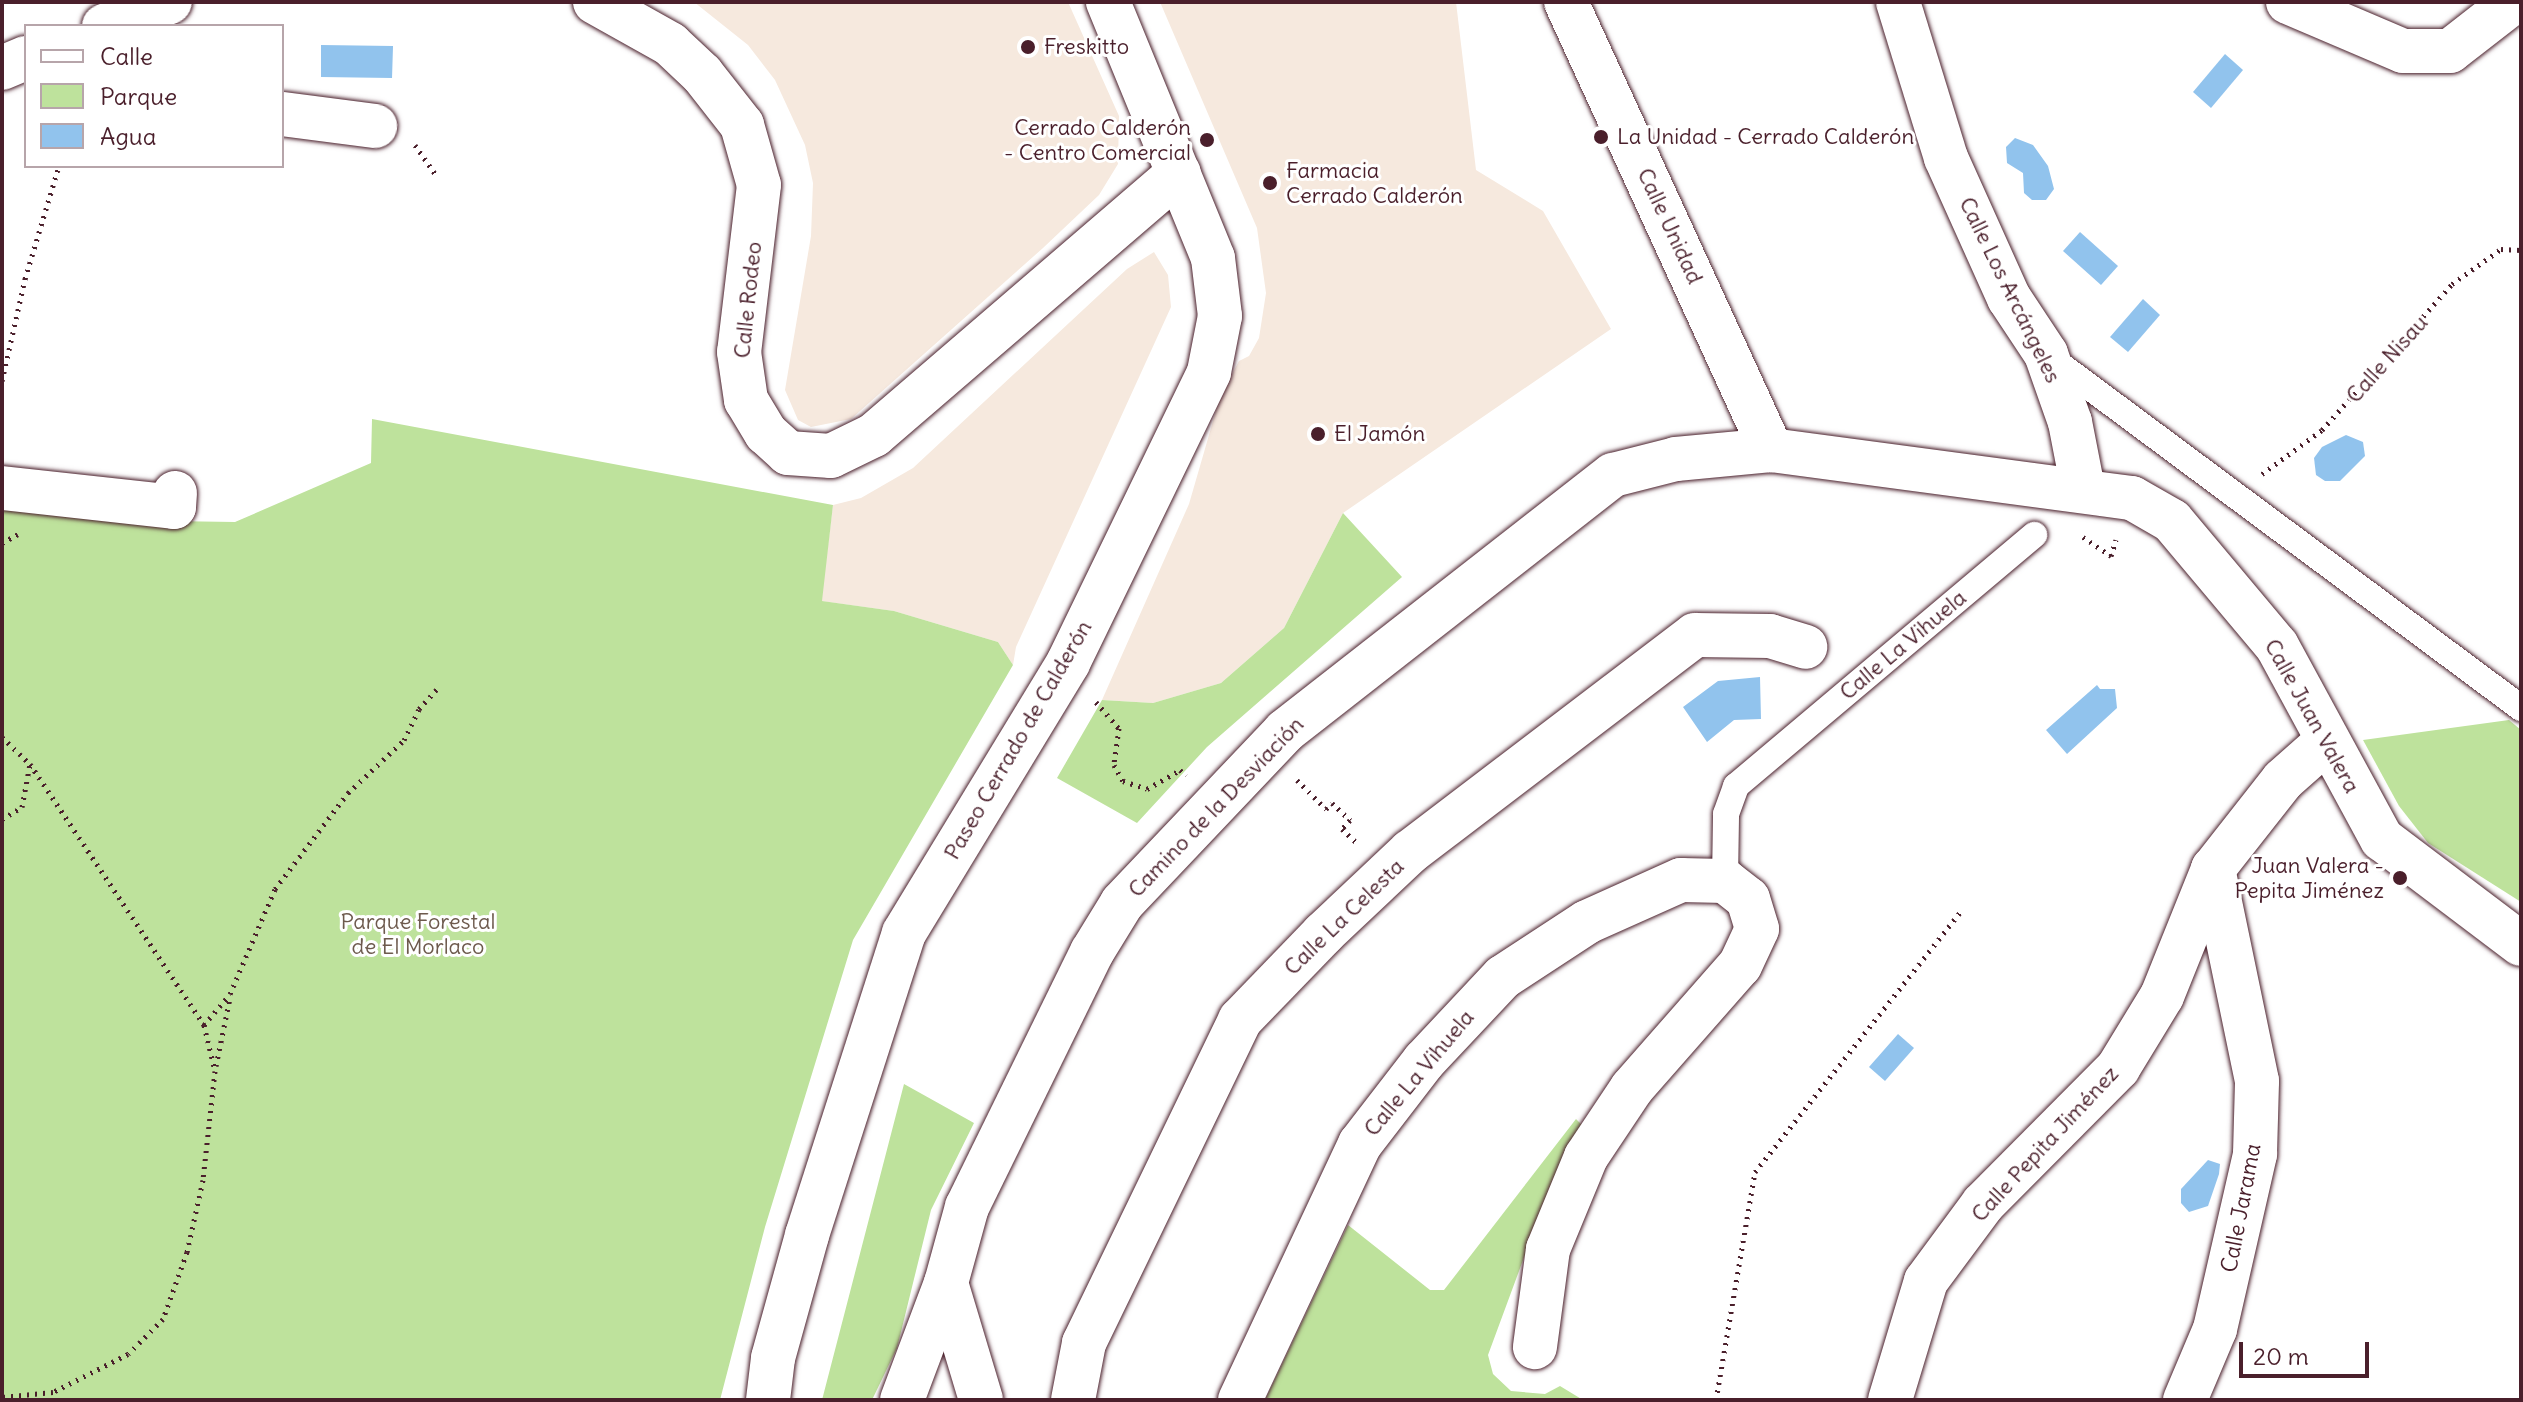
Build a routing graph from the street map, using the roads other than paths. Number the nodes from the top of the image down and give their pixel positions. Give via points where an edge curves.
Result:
1 (170, 2) edge
2 (595, 2) edge
3 (1108, 2) edge
4 (1566, 2) edge
5 (1898, 2) edge
6 (2288, 2) edge
7 (2514, 11) edge
8 (110, 24) edge
9 (24, 59) edge
10 (2, 68) edge
11 (2, 76) edge
12 (24, 80) edge
13 (284, 114) edge
14 (375, 126) dead end
15 (1179, 173) junction
16 (2046, 354) junction
17 (1771, 450) junction
18 (2, 488) edge
19 (2083, 489) junction
20 (175, 493) dead end
21 (2034, 535) dead end
22 (1805, 647) dead end
23 (2521, 708) edge
24 (2326, 742) junction
25 (2213, 869) junction
26 (1725, 881) junction
27 (2521, 944) edge
28 (946, 1283) junction
29 (1535, 1347) dead end
30 (768, 1400) edge
31 (902, 1400) edge
32 (981, 1400) edge
33 (1073, 1400) edge
34 (1240, 1400) edge
35 (1890, 1400) edge
36 (2185, 1400) edge

1 - 8 street
2 - 15 street, Calle Rodeo via 670,44 742,125 759,185 739,352 746,400 766,433 788,453 831,456 874,435
3 - 15 street, Paseo Cerrado de Calderón
4 - 17 street, Calle Unidad
5 - 16 street, Calle Los Arcángeles via 1946,158 2009,298
6 - 7 street via 2403,51 2450,51
9 - 10 street
11 - 12 street
13 - 14 street
15 - 30 street, Paseo Cerrado de Calderón via 1213,258 1220,316 1209,372 1068,663 904,933 807,1235 773,1358
16 - 19 street, Calle Los Arcángeles via 2070,422
16 - 23 lane
17 - 19 street, Calle Juan Valera
17 - 28 street, Camino de la Desviación via 1676,459 1613,475 1280,737 1158,862 1115,915 967,1207
18 - 20 street via 174,507
19 - 24 street, Calle Juan Valera via 2132,498 2172,521 2277,646
21 - 26 lane, Calle La Vihuela via 1736,786 1726,814
22 - 33 street, Calle La Celesta via 1770,636 1695,635 1388,873 1240,1020 1084,1343
24 - 25 street, Calle Pepita Jiménez via 2283,780
24 - 27 street, Calle Juan Valera via 2382,839
25 - 35 street, Calle Pepita Jiménez via 2162,996 2118,1068 1983,1204 1926,1281
25 - 36 street, Calle Jarama via 2257,1081 2255,1154 2215,1329
26 - 29 street via 1748,899 1757,929 1740,965 1632,1088 1586,1157 1548,1249
26 - 34 street, Calle La Vihuela via 1681,880 1587,922 1503,977 1424,1061 1360,1144
28 - 31 street, Camino de la Desviación
28 - 32 street

